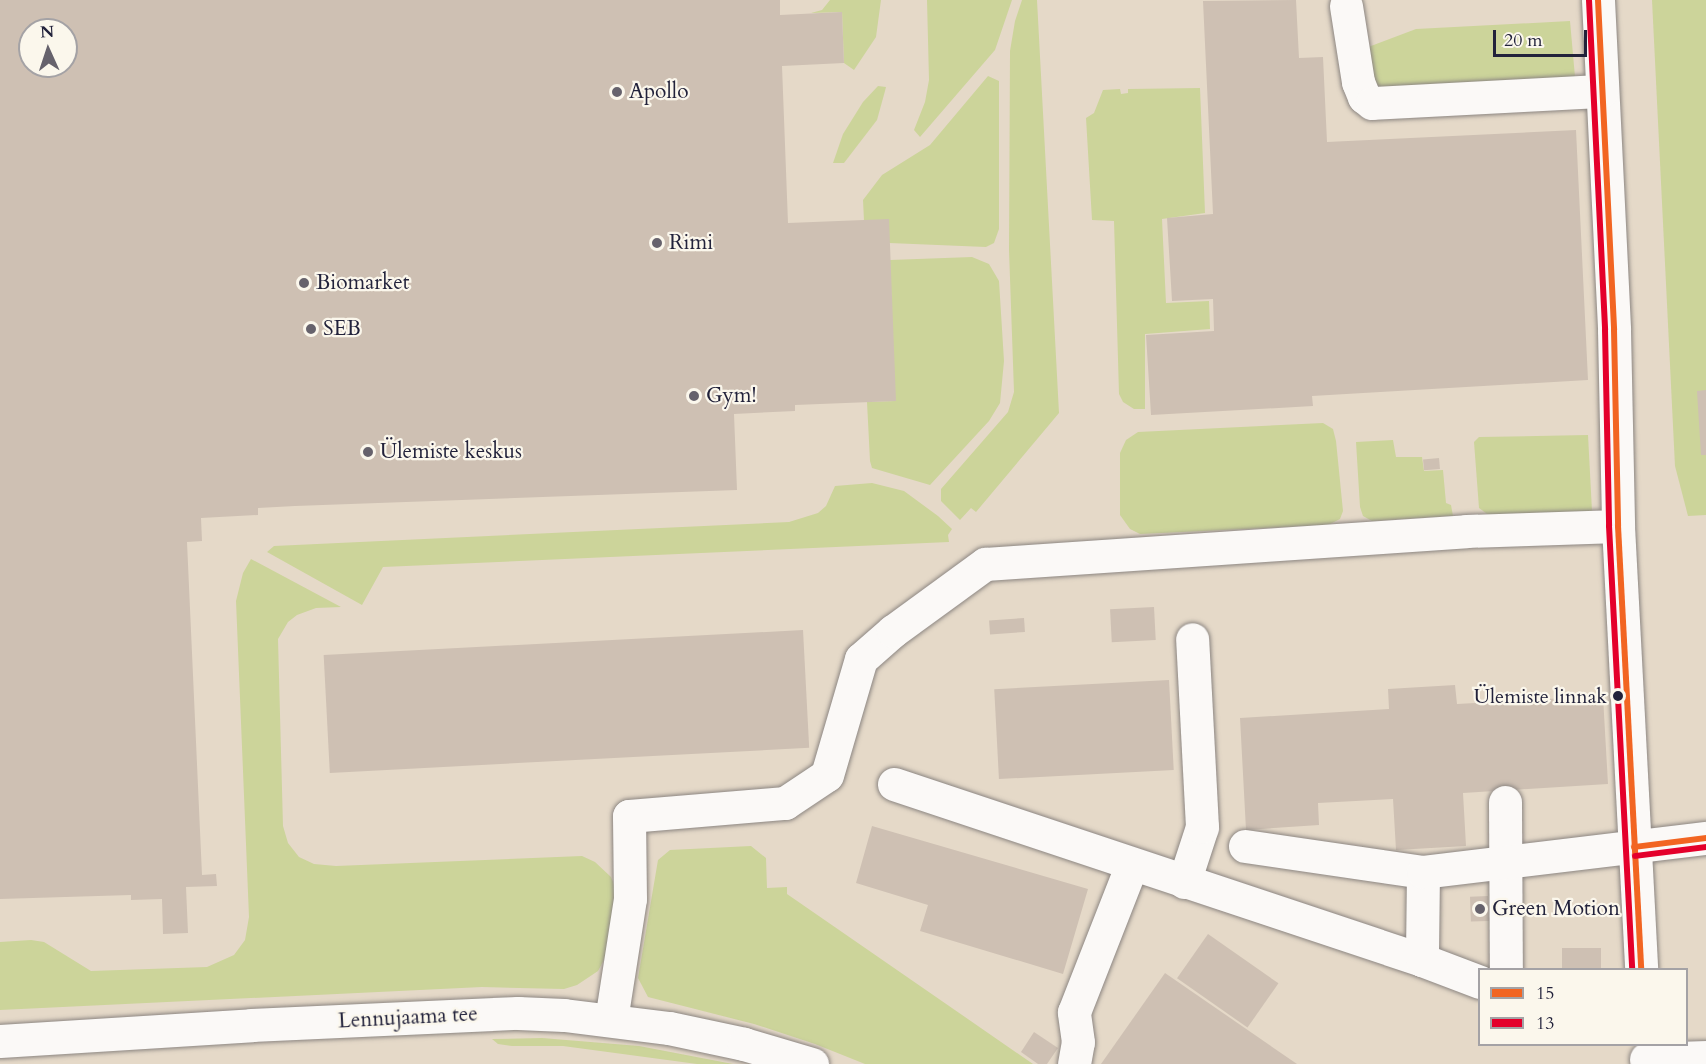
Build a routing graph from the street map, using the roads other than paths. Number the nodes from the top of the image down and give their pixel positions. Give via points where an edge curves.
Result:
1 (1598, 0) edge
2 (1346, 6) dead end
3 (1602, 91) junction
4 (1618, 526) junction
5 (1191, 639) dead end
6 (894, 784) dead end
7 (1505, 802) dead end
8 (1706, 838) edge
9 (1245, 846) dead end
10 (1634, 847) junction
11 (1506, 862) junction
12 (1132, 864) junction
13 (1423, 872) junction
14 (1184, 882) junction
15 (1422, 960) junction
16 (1506, 968) edge
17 (1641, 968) edge
18 (1478, 982) edge
19 (611, 1020) junction
20 (0, 1041) edge
21 (1646, 1056) edge
22 (1706, 1057) edge
23 (812, 1064) edge
24 (1074, 1064) edge

1 - 3 street
2 - 3 street via 1358,82 1364,98 1372,103
3 - 4 street via 1614,330
4 - 10 street
4 - 19 street via 1466,531 986,564 861,659 827,775 785,803 629,816 630,899
5 - 14 street via 1202,827
6 - 12 street
7 - 11 street
8 - 10 street
9 - 13 street
10 - 11 street
10 - 17 street
11 - 13 street
11 - 16 street
12 - 14 street
12 - 24 street via 1074,1012 1078,1042
13 - 15 street
14 - 15 street
15 - 18 street
19 - 20 street, Lennujaama tee via 518,1013
19 - 23 street, Lennujaama tee via 744,1044
21 - 22 street

